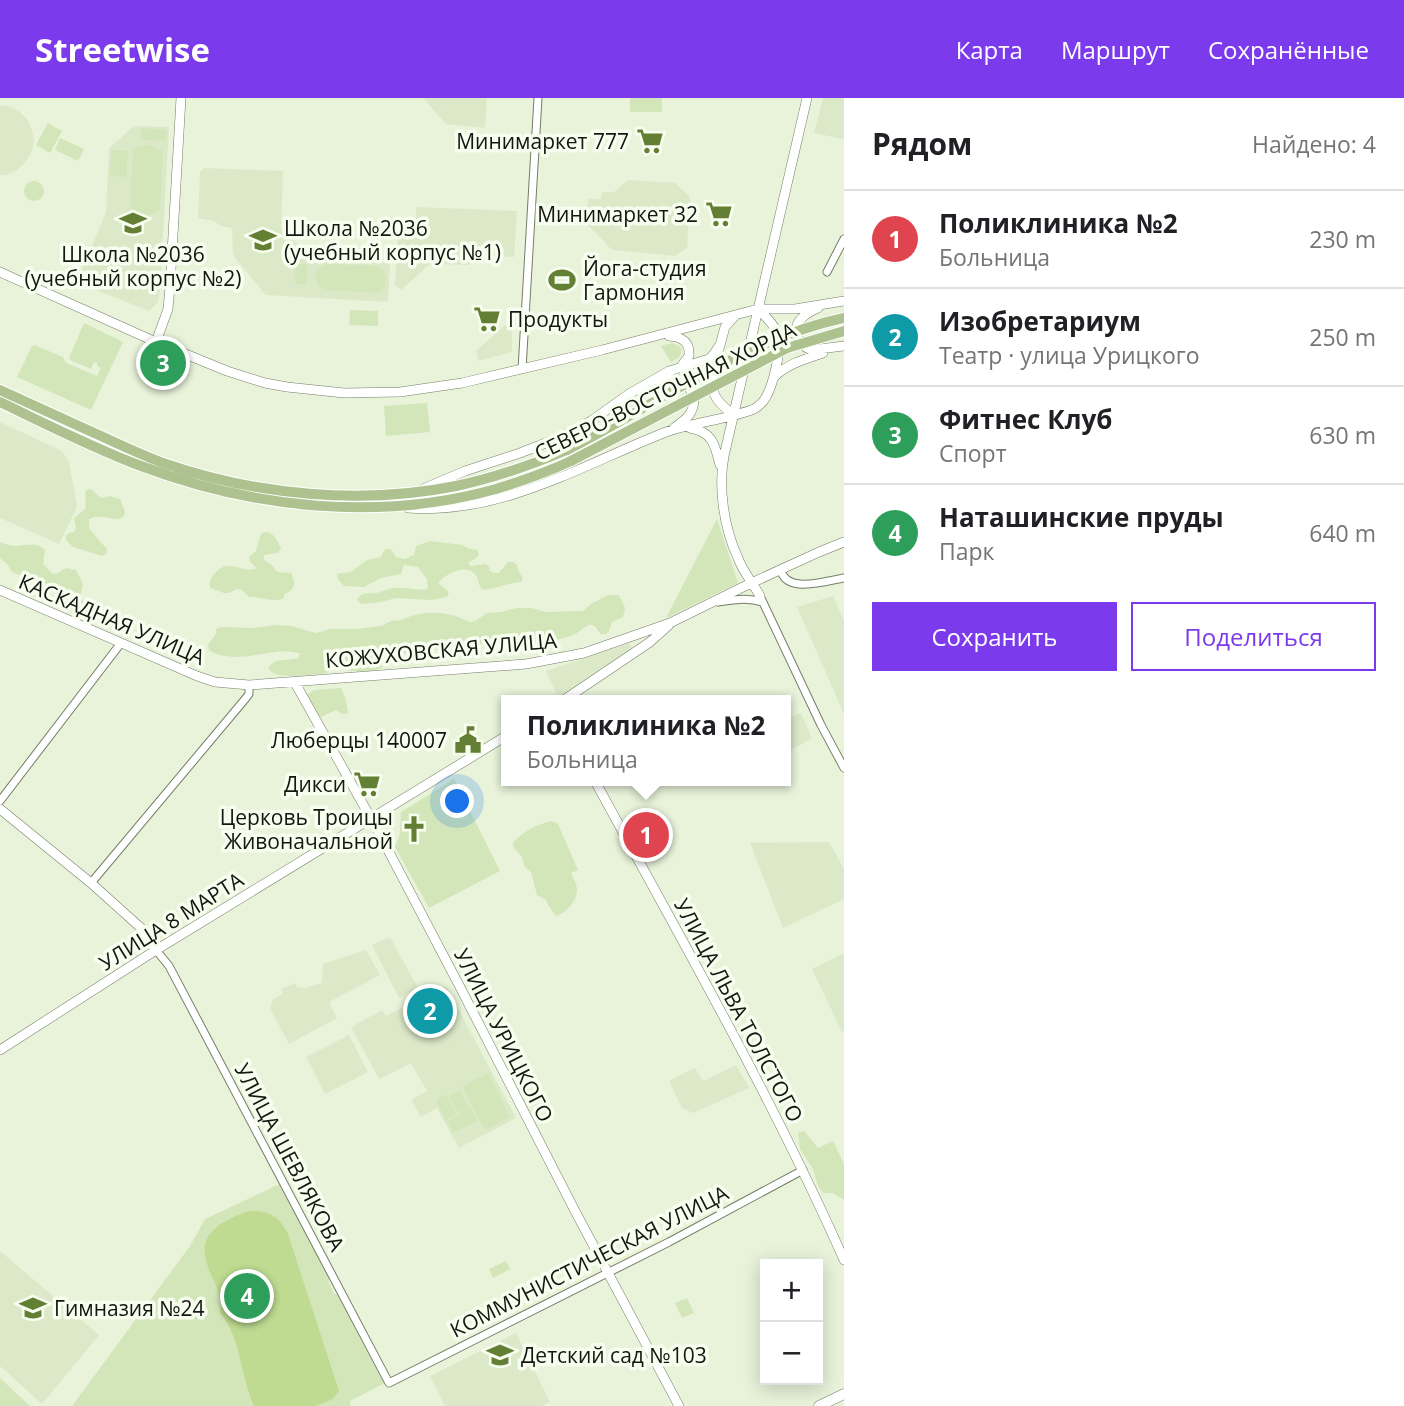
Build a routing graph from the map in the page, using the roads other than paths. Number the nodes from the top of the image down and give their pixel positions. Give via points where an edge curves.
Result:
1 (181, 98) edge
2 (538, 98) edge
3 (807, 98) edge
4 (844, 239) edge
5 (0, 272) edge
6 (827, 272) dead end
7 (844, 300) edge
8 (830, 303) junction
9 (758, 309) junction
10 (735, 315) junction
11 (844, 318) edge
12 (698, 326) junction
13 (844, 331) edge
14 (661, 335) junction
15 (156, 342) junction
16 (720, 342) junction
17 (844, 346) edge
18 (679, 367) junction
19 (522, 369) junction
20 (772, 379) junction
21 (649, 382) junction
22 (0, 390) edge
23 (0, 402) edge
24 (734, 415) junction
25 (685, 427) junction
26 (668, 432) junction
27 (722, 474) junction
28 (412, 492) junction
29 (379, 506) junction
30 (844, 542) edge
31 (781, 570) junction
32 (844, 578) edge
33 (752, 583) junction
34 (0, 590) edge
35 (761, 599) junction
36 (710, 604) junction
37 (670, 624) junction
38 (628, 638) junction
39 (121, 643) junction
40 (636, 652) junction
41 (294, 681) junction
42 (249, 685) junction
43 (572, 695) edge
44 (501, 739) edge
45 (844, 768) edge
46 (599, 786) edge
47 (0, 801) edge
48 (0, 809) edge
49 (370, 819) junction
50 (92, 883) junction
51 (156, 950) junction
52 (0, 1050) edge
53 (803, 1170) junction
54 (844, 1260) edge
55 (608, 1272) junction
56 (390, 1383) joint
57 (844, 1394) edge
58 (679, 1406) edge
59 (819, 1406) edge

1 - 15 street via 168,309
2 - 19 street
3 - 9 street
4 - 6 street
5 - 15 street
7 - 8 street
8 - 9 street
8 - 17 street via 802,318 797,325 798,338 811,350
9 - 10 street
9 - 20 street via 779,341
9 - 24 street
10 - 12 street
10 - 16 street
11 - 28 highway, СЕВЕРО-ВОСТОЧНАЯ ХОРДА, bridge via 739,355 567,450 530,465 456,486
12 - 14 street
12 - 16 street via 715,327
13 - 29 highway, СЕВЕРО-ВОСТОЧНАЯ ХОРДА, bridge via 787,348 536,476 436,501
14 - 18 street via 678,336 688,344 688,359
14 - 19 street
15 - 19 street via 247,377 321,391 400,392
16 - 18 street via 709,359
16 - 24 street via 712,391
17 - 20 street via 781,369
18 - 21 street
20 - 24 street via 761,404
21 - 26 street via 676,379 692,392 691,413
21 - 28 street via 561,437
22 - 28 highway, СЕВЕРО-ВОСТОЧНАЯ ХОРДА via 201,475 311,494
23 - 29 highway, СЕВЕРО-ВОСТОЧНАЯ ХОРДА via 137,465 202,487 283,503
24 - 25 street
24 - 27 street
25 - 26 street
25 - 27 street via 700,430 711,439
26 - 29 street via 549,482 486,502 450,509
27 - 33 street via 726,520 737,558
30 - 31 street
31 - 32 street via 788,581 799,585
31 - 33 street
33 - 35 street
33 - 36 street
34 - 39 street, КАСКАДНАЯ УЛИЦА
35 - 36 street
35 - 45 street
36 - 37 street
37 - 38 street, КОЖУХОВСКАЯ УЛИЦА
37 - 40 street
38 - 40 street via 638,641
38 - 41 street, КОЖУХОВСКАЯ УЛИЦА via 584,653 526,664
39 - 42 street, КАСКАДНАЯ УЛИЦА via 197,677
39 - 47 street
40 - 43 street
41 - 42 street, КАСКАДНАЯ УЛИЦА
41 - 49 street, УЛИЦА УРИЦКОГО
42 - 50 street via 246,698
44 - 49 street, УЛИЦА 8 МАРТА
46 - 53 street, УЛИЦА ЛЬВА ТОЛСТОГО
48 - 50 street
49 - 51 street, УЛИЦА 8 МАРТА
49 - 55 street, УЛИЦА УРИЦКОГО
50 - 51 street via 142,928
51 - 52 street, УЛИЦА 8 МАРТА
51 - 56 street, УЛИЦА ШЕВЛЯКОВА via 169,966
53 - 54 street, УЛИЦА ЛЬВА ТОЛСТОГО
53 - 55 street, КОММУНИСТИЧЕСКАЯ УЛИЦА
55 - 56 street, КОММУНИСТИЧЕСКАЯ УЛИЦА
55 - 58 street, УЛИЦА УРИЦКОГО
57 - 59 main road

